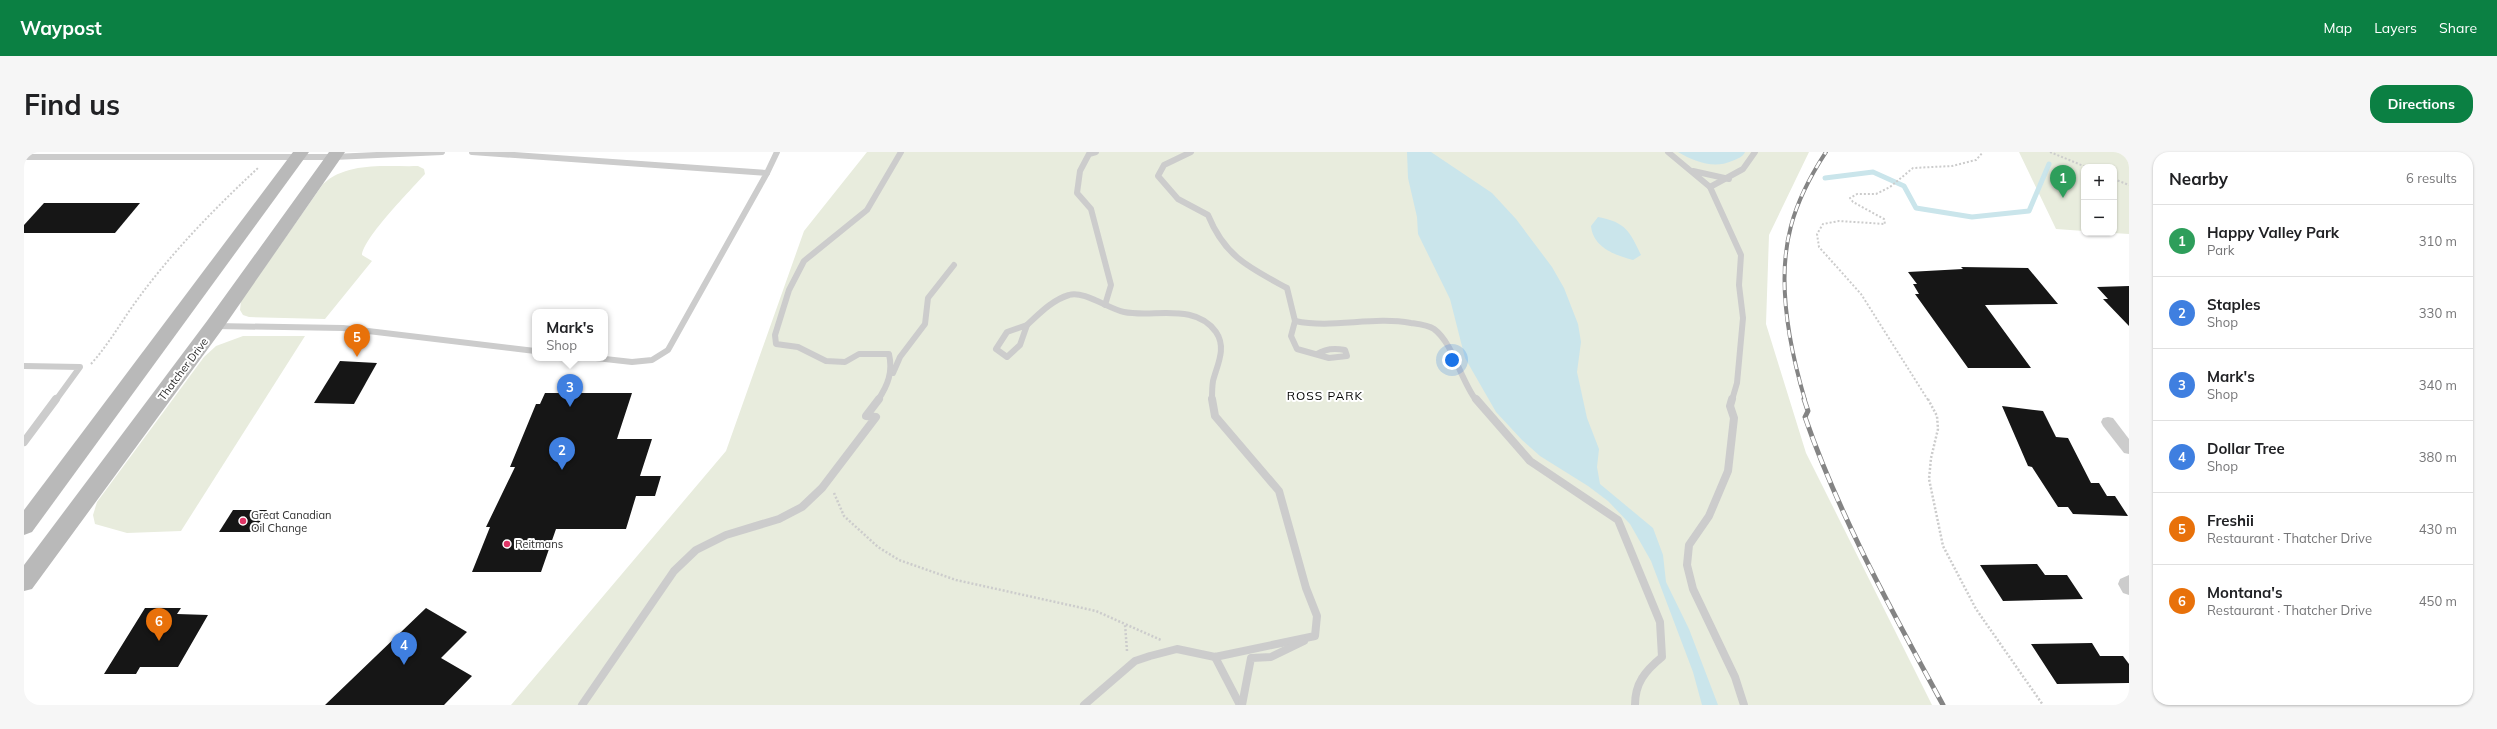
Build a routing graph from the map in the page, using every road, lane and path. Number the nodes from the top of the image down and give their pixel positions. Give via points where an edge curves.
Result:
1 (442, 152) edge
2 (472, 152) edge
3 (777, 152) edge
4 (901, 152) edge
5 (1096, 152) edge
6 (1191, 152) edge
7 (1668, 152) edge
8 (1755, 152) edge
9 (1983, 152) edge
10 (2050, 152) edge
11 (299, 155) edge
12 (336, 155) edge
13 (24, 157) edge
14 (266, 158) junction
15 (2081, 165) edge
16 (1693, 171) junction
17 (767, 173) junction
18 (1730, 179) junction
19 (2117, 180) edge
20 (2129, 186) edge
21 (1710, 187) junction
22 (954, 265) dead end
23 (1105, 305) junction
24 (1295, 321) junction
25 (1027, 325) junction
26 (214, 326) junction
27 (532, 351) edge
28 (1317, 354) dead end
29 (608, 359) edge
30 (24, 366) edge
31 (89, 366) dead end
32 (892, 376) junction
33 (2108, 422) dead end
34 (24, 432) edge
35 (32, 432) junction
36 (24, 442) edge
37 (2129, 449) edge
38 (828, 480) junction
39 (24, 526) edge
40 (24, 582) edge
41 (2129, 582) edge
42 (2129, 588) edge
43 (1125, 624) junction
44 (1315, 636) junction
45 (1181, 650) junction
46 (1215, 657) junction
47 (1126, 668) junction
48 (582, 705) edge
49 (1084, 705) edge
50 (1241, 705) edge
51 (1635, 705) edge
52 (1744, 705) edge
53 (2043, 705) edge

1 - 12 lane
2 - 17 lane
3 - 17 lane
4 - 32 lane via 867,210 804,261 789,290 775,335 776,344 798,347 826,361 845,362 859,354 889,354
5 - 23 lane via 1089,154 1080,171 1077,193 1090,209 1111,285
6 - 24 lane via 1164,165 1158,176 1178,199 1208,215 1214,230 1240,262 1287,288
7 - 16 lane
8 - 18 lane via 1753,159
9 - 53 path via 1976,160 1938,168 1913,168 1876,194 1857,194 1850,198 1884,219 1885,224 1839,221 1823,224 1817,234 1819,247 1861,294 1937,416 1938,429 1929,479 1943,546 1976,609
10 - 15 path
11 - 12 street
11 - 14 street
11 - 39 main road
12 - 26 main road, Thatcher Drive
13 - 14 street
14 - 31 path via 252,176 226,198 182,247 137,300 109,344
16 - 18 lane
16 - 21 lane
17 - 29 lane via 668,350 652,360 632,362
18 - 21 lane
19 - 20 path
21 - 52 lane via 1741,255 1739,285 1742,318 1737,383 1730,406 1734,418 1728,471 1709,516 1689,545 1687,565 1693,589 1735,677
22 - 32 lane via 928,298 925,324 900,357
23 - 25 lane via 1070,294 1049,305
23 - 44 lane via 1124,312 1167,312 1198,317 1216,332 1222,354 1213,382 1212,403 1215,416 1279,491 1306,588 1317,616
24 - 28 lane via 1291,336 1297,350
24 - 51 lane via 1310,324 1389,319 1434,329 1445,342 1470,392 1530,461 1618,520 1660,622 1662,657 1642,674 1634,695
25 - 25 lane via 1008,332 996,349 1007,358 1020,345
26 - 27 lane via 343,328
26 - 40 main road, Thatcher Drive
30 - 35 lane via 80,367
32 - 38 lane via 866,416 876,417
33 - 37 street
34 - 35 lane
35 - 36 lane
38 - 43 path via 844,516 878,547 899,560 956,580 1096,611
38 - 48 lane via 802,507 779,519 726,535 696,550 674,571
41 - 42 street via 2126,584
43 - 45 path
43 - 47 path
44 - 46 lane
44 - 50 lane via 1271,657 1251,658
45 - 46 lane
45 - 47 lane via 1135,661
46 - 50 lane
47 - 49 lane

